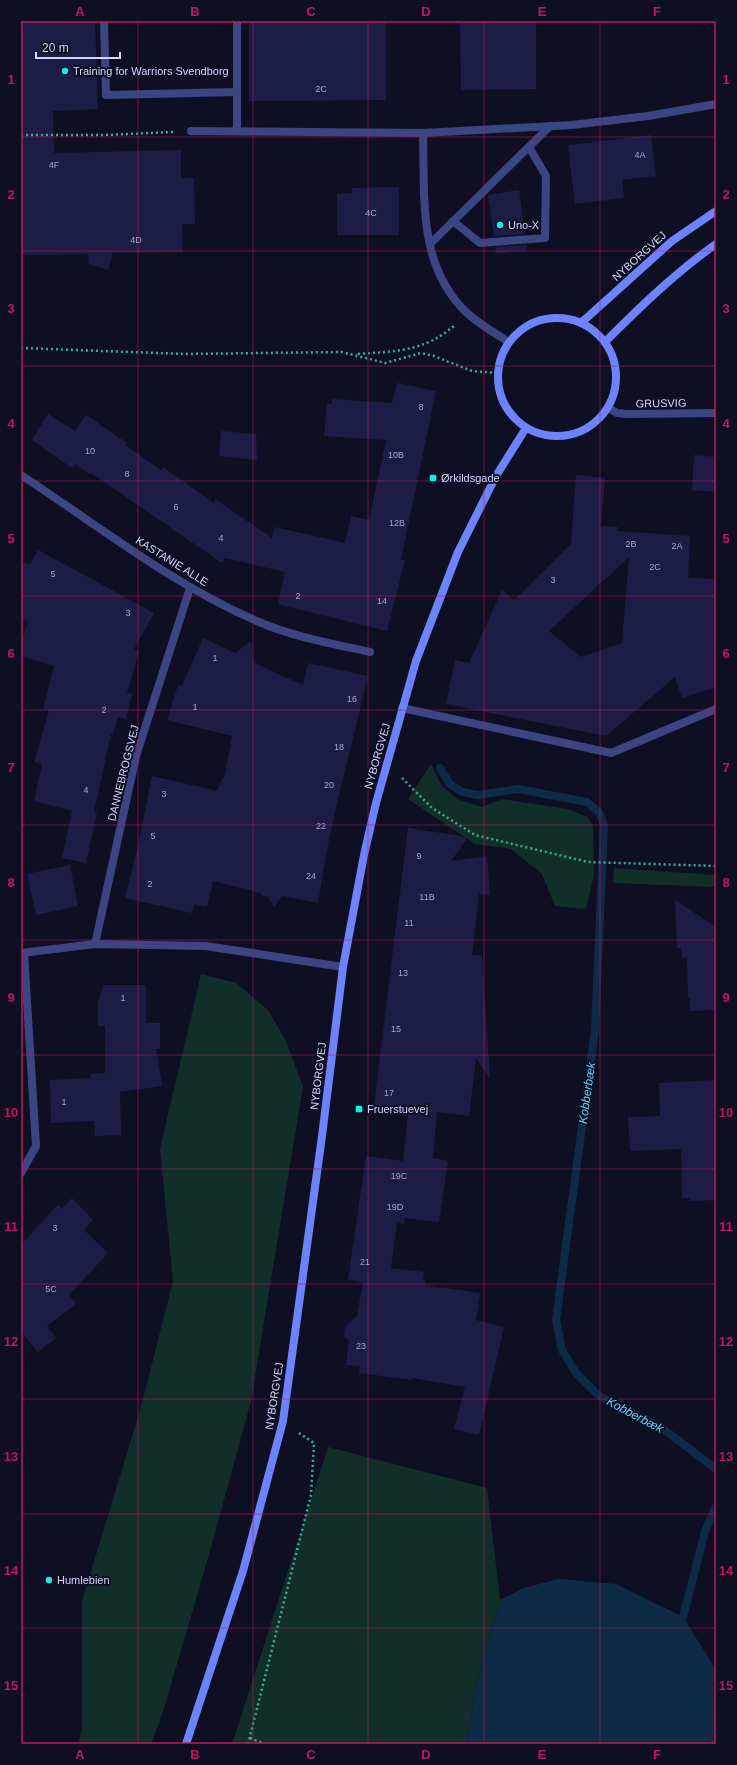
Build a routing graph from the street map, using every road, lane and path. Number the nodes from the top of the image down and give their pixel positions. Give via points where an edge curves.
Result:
1 (104, 21) edge
2 (237, 21) edge
3 (237, 92) junction
4 (716, 104) edge
5 (550, 126) junction
6 (191, 131) joint
7 (237, 132) junction
8 (423, 133) junction
9 (21, 135) edge
10 (528, 147) junction
11 (716, 211) edge
12 (453, 221) junction
13 (430, 244) junction
14 (716, 244) edge
15 (466, 312) junction
16 (581, 323) junction
17 (509, 342) junction
18 (604, 342) junction
19 (21, 348) edge
20 (355, 354) junction
21 (497, 373) junction
22 (608, 408) junction
23 (716, 413) edge
24 (526, 428) junction
25 (22, 479) edge
26 (190, 588) junction
27 (370, 652) dead end
28 (402, 708) junction
29 (716, 709) edge
30 (386, 762) junction
31 (716, 866) edge
32 (95, 944) junction
33 (22, 953) edge
34 (343, 966) junction
35 (21, 1173) edge
36 (283, 1421) junction
37 (250, 1738) junction
38 (186, 1744) edge
39 (248, 1744) edge
40 (265, 1744) edge

1 - 3 street via 106,95
2 - 3 street
3 - 7 street
4 - 5 street via 648,116
5 - 8 street
5 - 10 street
6 - 7 street
6 - 9 path
7 - 8 street
8 - 13 street via 426,219
10 - 12 street
10 - 12 street via 546,176 545,238 480,243
11 - 16 street, NYBORGVEJ via 672,241
12 - 13 street
13 - 15 street via 432,259 439,275
14 - 18 street via 648,299
15 - 17 street
15 - 20 path via 452,327 421,346
16 - 17 street via 565,318 549,318 520,331
16 - 18 street via 594,331
17 - 21 street via 500,357
18 - 22 street via 613,357 616,374 614,392
19 - 20 path via 186,354
20 - 21 path via 385,363 416,354 427,354 472,371
21 - 24 street via 498,389 504,405 513,418
22 - 23 street, GRUSVIG via 626,414
22 - 24 street via 586,429 571,435 555,437
24 - 28 street, NYBORGVEJ via 496,476 458,552 416,661
25 - 26 street, KASTANIE ALLE
26 - 27 street, KASTANIE ALLE via 267,624 304,638
26 - 32 street, DANNEBROGSVEJ via 136,756
28 - 29 street via 611,753
28 - 30 street, NYBORGVEJ
30 - 31 path via 432,808 475,836 588,862
30 - 34 street, NYBORGVEJ via 364,855
32 - 33 street
32 - 34 street via 206,946
33 - 35 street via 36,1146
34 - 36 street, NYBORGVEJ
36 - 37 path via 314,1443 311,1495
36 - 38 street, NYBORGVEJ via 243,1571
37 - 39 path
37 - 40 path

